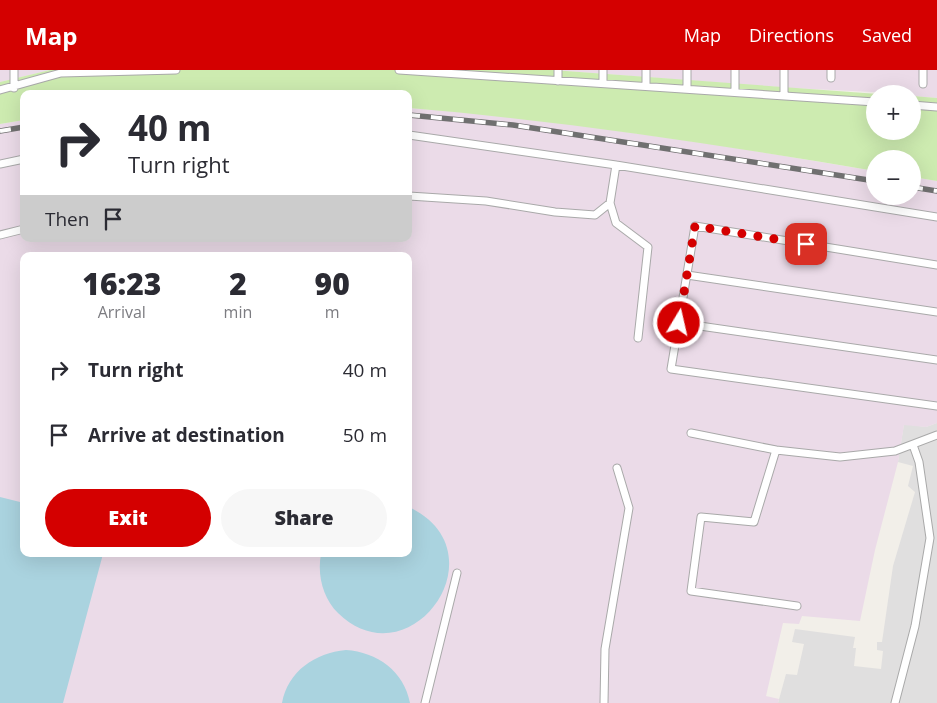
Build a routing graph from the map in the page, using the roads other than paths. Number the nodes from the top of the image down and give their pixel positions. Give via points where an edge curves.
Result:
1 (14, 70) edge
2 (176, 70) edge
3 (399, 70) edge
4 (558, 70) edge
5 (603, 70) edge
6 (646, 70) edge
7 (687, 70) edge
8 (735, 70) edge
9 (784, 70) edge
10 (923, 70) edge
11 (108, 71) edge
12 (152, 71) edge
13 (421, 71) edge
14 (61, 72) edge
15 (467, 73) edge
16 (513, 74) edge
17 (558, 81) junction
18 (603, 83) junction
19 (923, 84) dead end
20 (646, 86) junction
21 (14, 88) junction
22 (687, 89) junction
23 (0, 90) edge
24 (735, 92) junction
25 (784, 95) junction
26 (866, 101) edge
27 (921, 106) edge
28 (937, 107) edge
29 (412, 136) edge
30 (20, 160) edge
31 (0, 164) edge
32 (616, 164) junction
33 (412, 196) edge
34 (610, 203) junction
35 (937, 217) edge
36 (20, 230) edge
37 (0, 235) edge
38 (937, 265) edge
39 (687, 275) junction
40 (937, 312) edge
41 (679, 323) junction
42 (638, 338) dead end
43 (937, 360) edge
44 (937, 406) edge
45 (691, 433) dead end
46 (937, 435) edge
47 (913, 445) junction
48 (776, 450) junction
49 (617, 468) dead end
50 (457, 573) dead end
51 (796, 606) dead end
52 (425, 703) edge
53 (604, 703) edge
54 (894, 703) edge

1 - 21 lane
2 - 12 lane
3 - 13 lane
4 - 17 lane
5 - 18 lane
6 - 20 lane
7 - 22 lane
8 - 24 lane
9 - 25 lane
10 - 19 lane
11 - 12 lane
11 - 14 lane
13 - 15 lane
14 - 21 lane
15 - 16 lane
16 - 17 lane
17 - 18 lane
18 - 20 lane
20 - 22 lane
21 - 23 lane
22 - 24 lane
24 - 25 lane
25 - 26 lane
27 - 28 lane
29 - 32 lane
30 - 31 lane
32 - 34 lane
32 - 35 lane
33 - 34 lane via 486,201 596,215
34 - 42 lane via 616,223 648,247
36 - 37 lane
38 - 39 lane via 695,226
39 - 40 lane
39 - 41 lane
41 - 43 lane
41 - 44 lane via 671,369
45 - 48 lane
46 - 47 lane
47 - 48 lane via 895,451 840,457
47 - 54 lane via 919,462 930,538 915,626
48 - 51 lane via 754,522 701,517 691,591
49 - 53 lane via 628,508 605,649
50 - 52 lane

